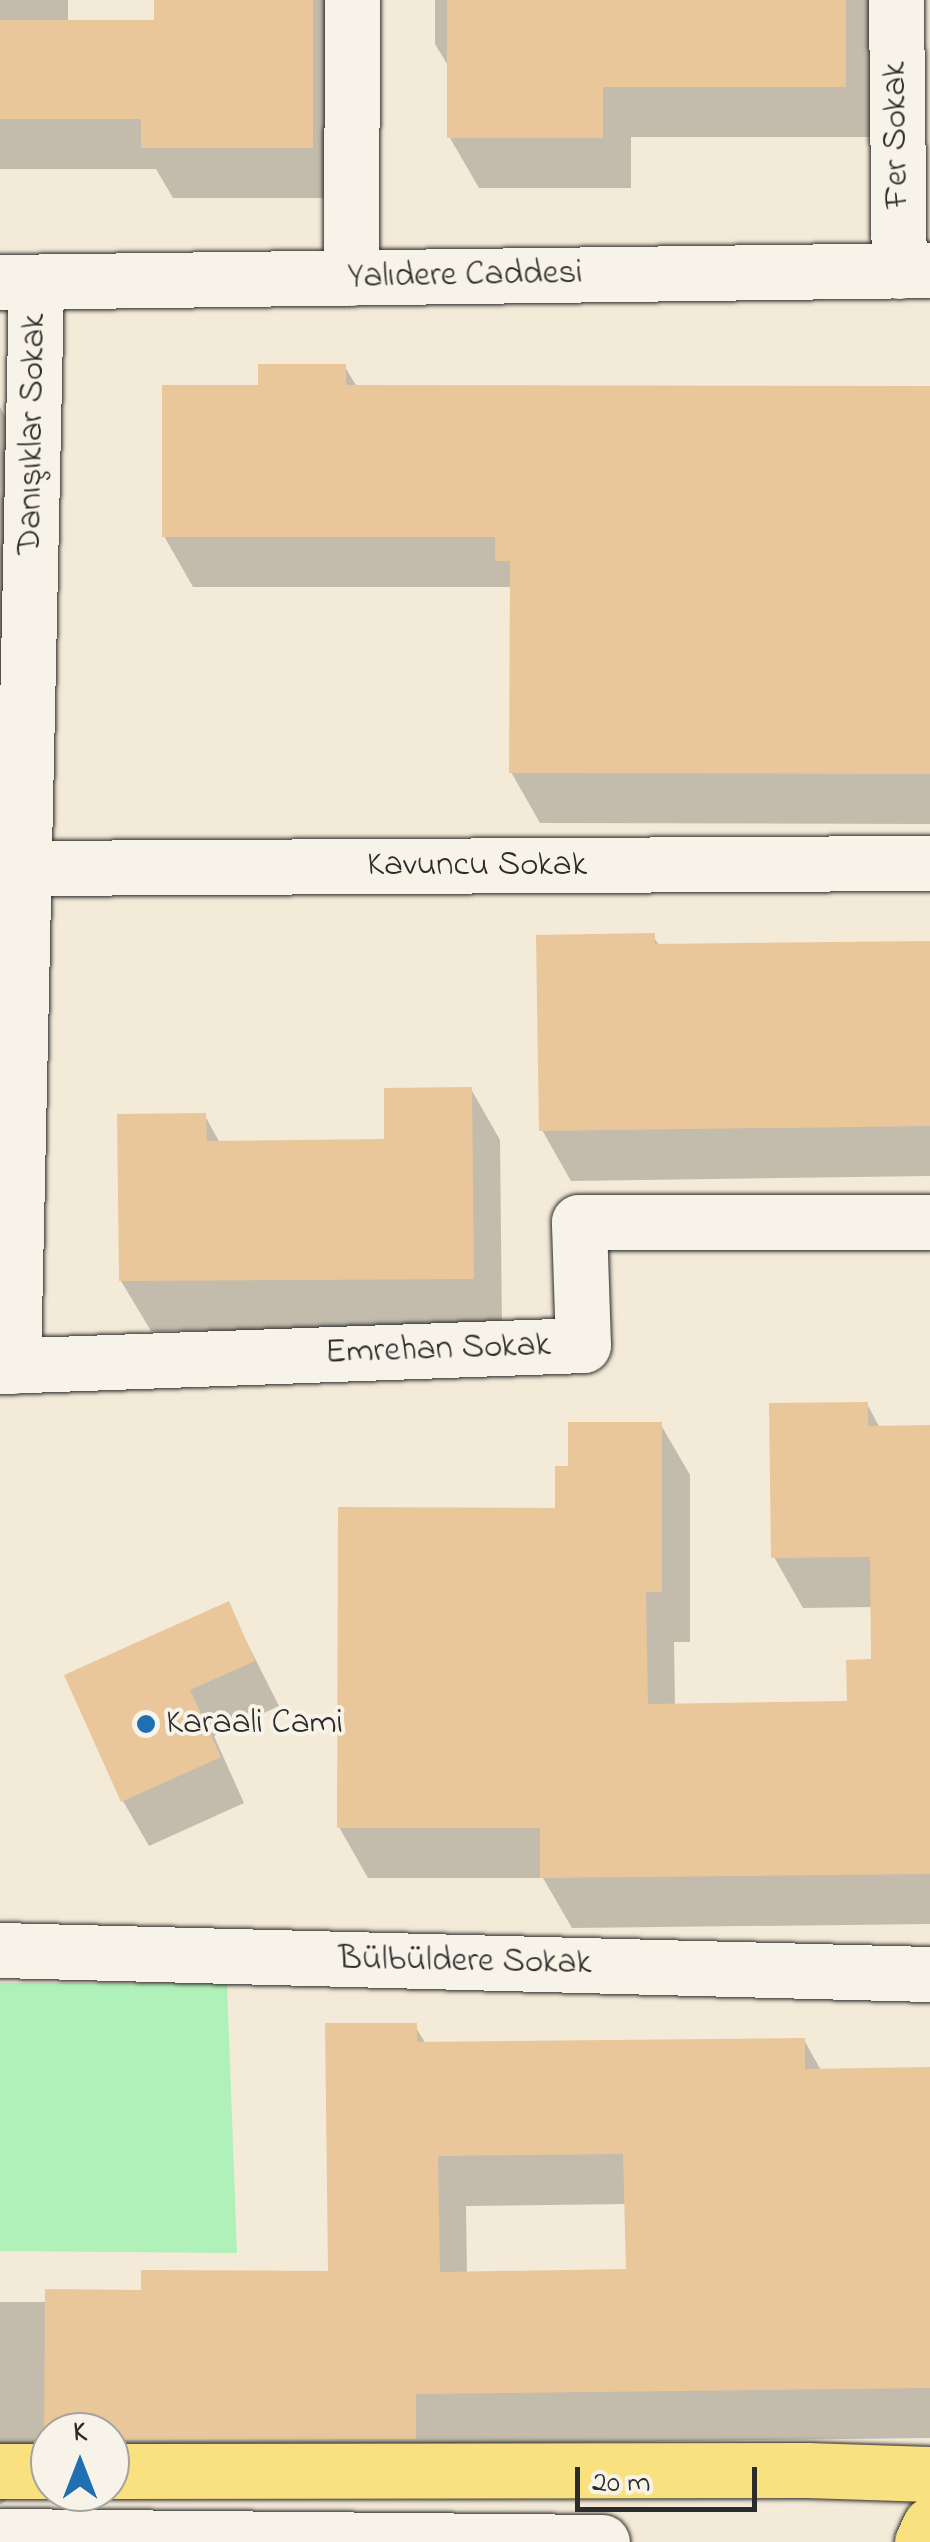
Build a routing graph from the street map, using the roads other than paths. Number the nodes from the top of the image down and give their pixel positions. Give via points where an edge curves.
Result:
1 (352, 0) edge
2 (896, 0) edge
3 (914, 154) edge
4 (914, 270) edge
5 (351, 278) junction
6 (18, 282) edge
7 (930, 863) edge
8 (24, 868) junction
9 (930, 1222) edge
10 (6, 1366) edge
11 (0, 1950) edge
12 (930, 1974) edge
13 (0, 2471) edge
14 (30, 2471) edge
15 (130, 2471) edge
16 (930, 2474) edge
17 (930, 2525) edge
18 (0, 2536) edge
19 (602, 2542) edge
20 (922, 2542) edge

1 - 5 street
2 - 3 street, Fer Sokak
3 - 4 street, Fer Sokak
4 - 5 street, Yalıdere Caddesi
5 - 6 street, Yalıdere Caddesi
6 - 8 street, Danışıklar Sokak
7 - 8 street, Kavuncu Sokak
8 - 10 street, Danışıklar Sokak
9 - 10 street, Emrehan Sokak via 579,1222 583,1345
11 - 12 street, Bülbüldere Sokak
13 - 14 highway
15 - 16 highway
17 - 20 highway
18 - 19 street

